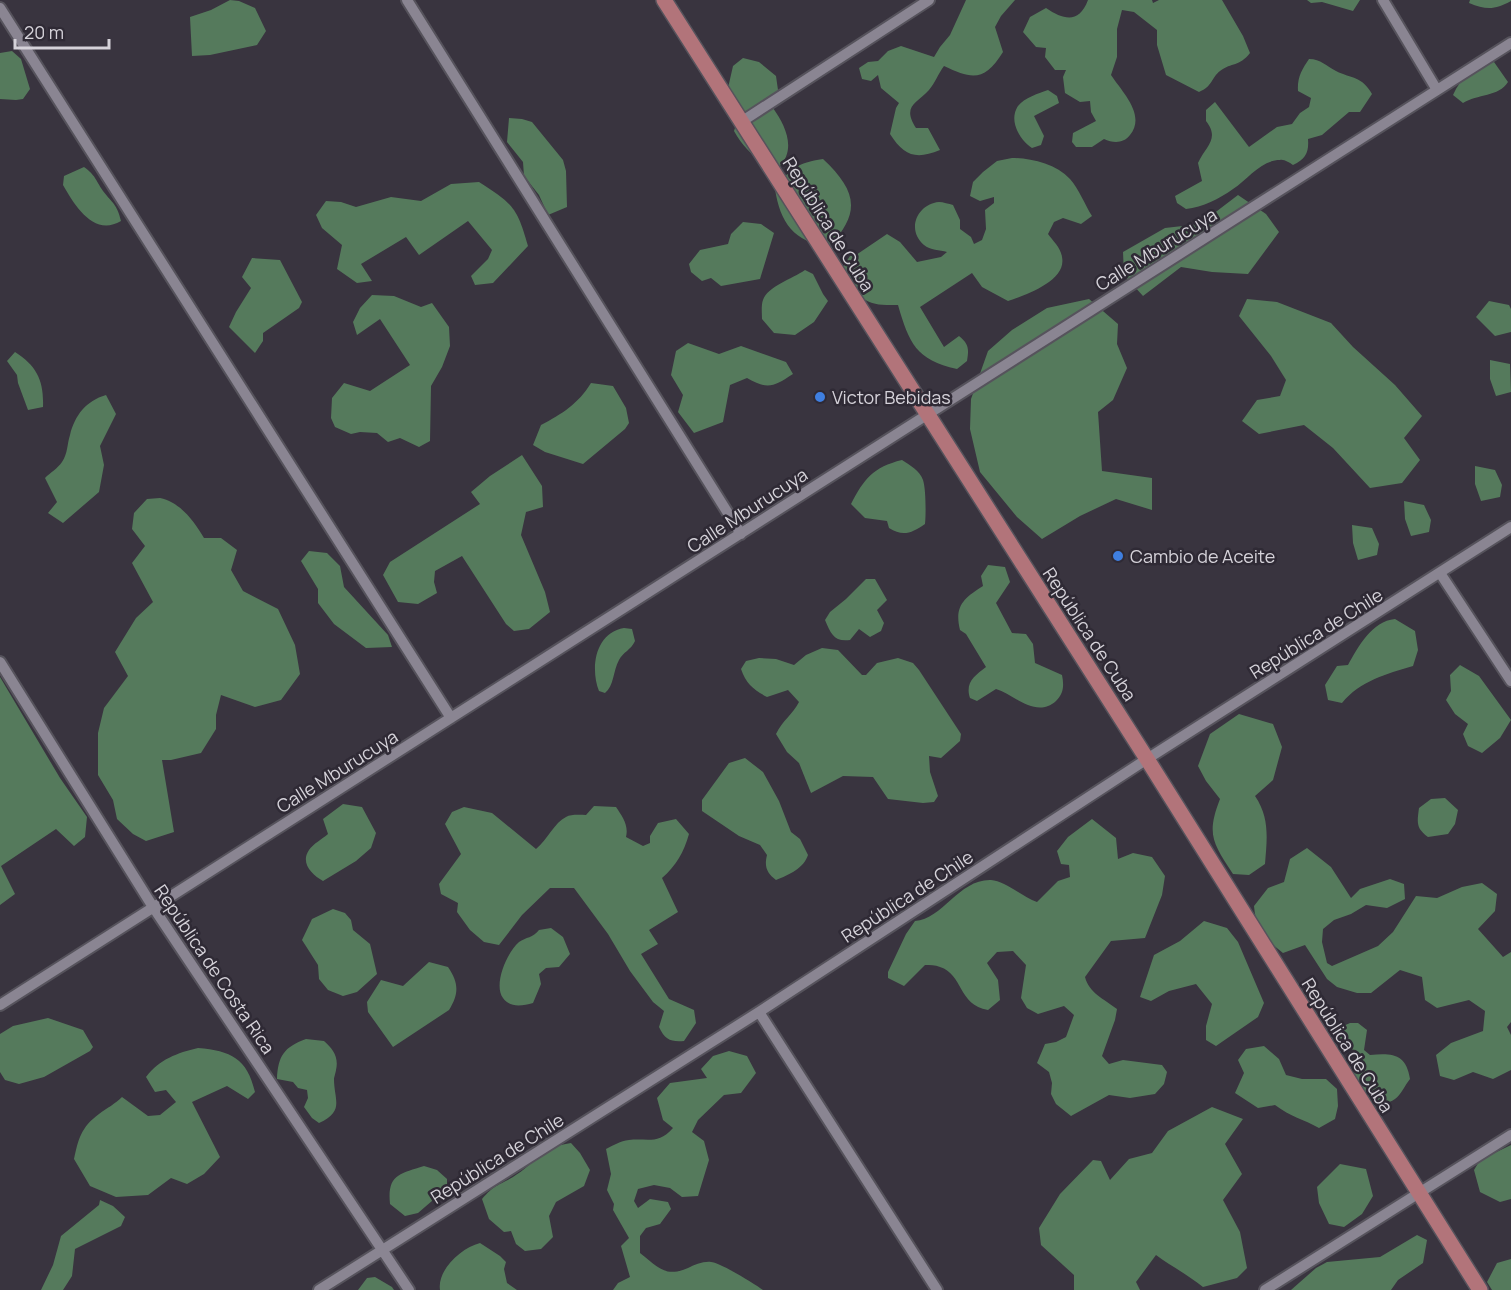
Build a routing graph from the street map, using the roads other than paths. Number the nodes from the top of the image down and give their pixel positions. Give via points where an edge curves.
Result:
1 (407, 0) edge
2 (664, 0) edge
3 (929, 0) edge
4 (1383, 0) edge
5 (0, 8) edge
6 (1511, 43) edge
7 (1437, 90) junction
8 (741, 122) junction
9 (927, 415) junction
10 (1511, 527) edge
11 (741, 534) junction
12 (1440, 573) junction
13 (0, 662) edge
14 (1511, 681) edge
15 (451, 718) junction
16 (1147, 759) junction
17 (153, 908) junction
18 (0, 1005) edge
19 (759, 1012) junction
20 (1511, 1135) edge
21 (1418, 1194) junction
22 (382, 1250) junction
23 (319, 1290) edge
24 (409, 1290) edge
25 (937, 1290) edge
26 (1265, 1290) edge
27 (1480, 1290) edge

1 - 11 street
2 - 8 main road, República de Cuba
3 - 8 street
4 - 7 street
5 - 15 street
6 - 7 street, Calle Mburucuya
7 - 9 street, Calle Mburucuya
8 - 9 main road, República de Cuba
9 - 11 street, Calle Mburucuya
9 - 16 main road, República de Cuba
10 - 12 street, República de Chile
11 - 15 street, Calle Mburucuya
12 - 14 street
12 - 16 street, República de Chile
13 - 17 street, República de Costa Rica
15 - 17 street, Calle Mburucuya
16 - 19 street, República de Chile
16 - 21 main road, República de Cuba
17 - 18 street, Calle Mburucuya
17 - 22 street, República de Costa Rica
19 - 22 street, República de Chile
19 - 25 street
20 - 21 street
21 - 26 street
21 - 27 main road, República de Cuba
22 - 23 street, República de Chile
22 - 24 street, República de Costa Rica

